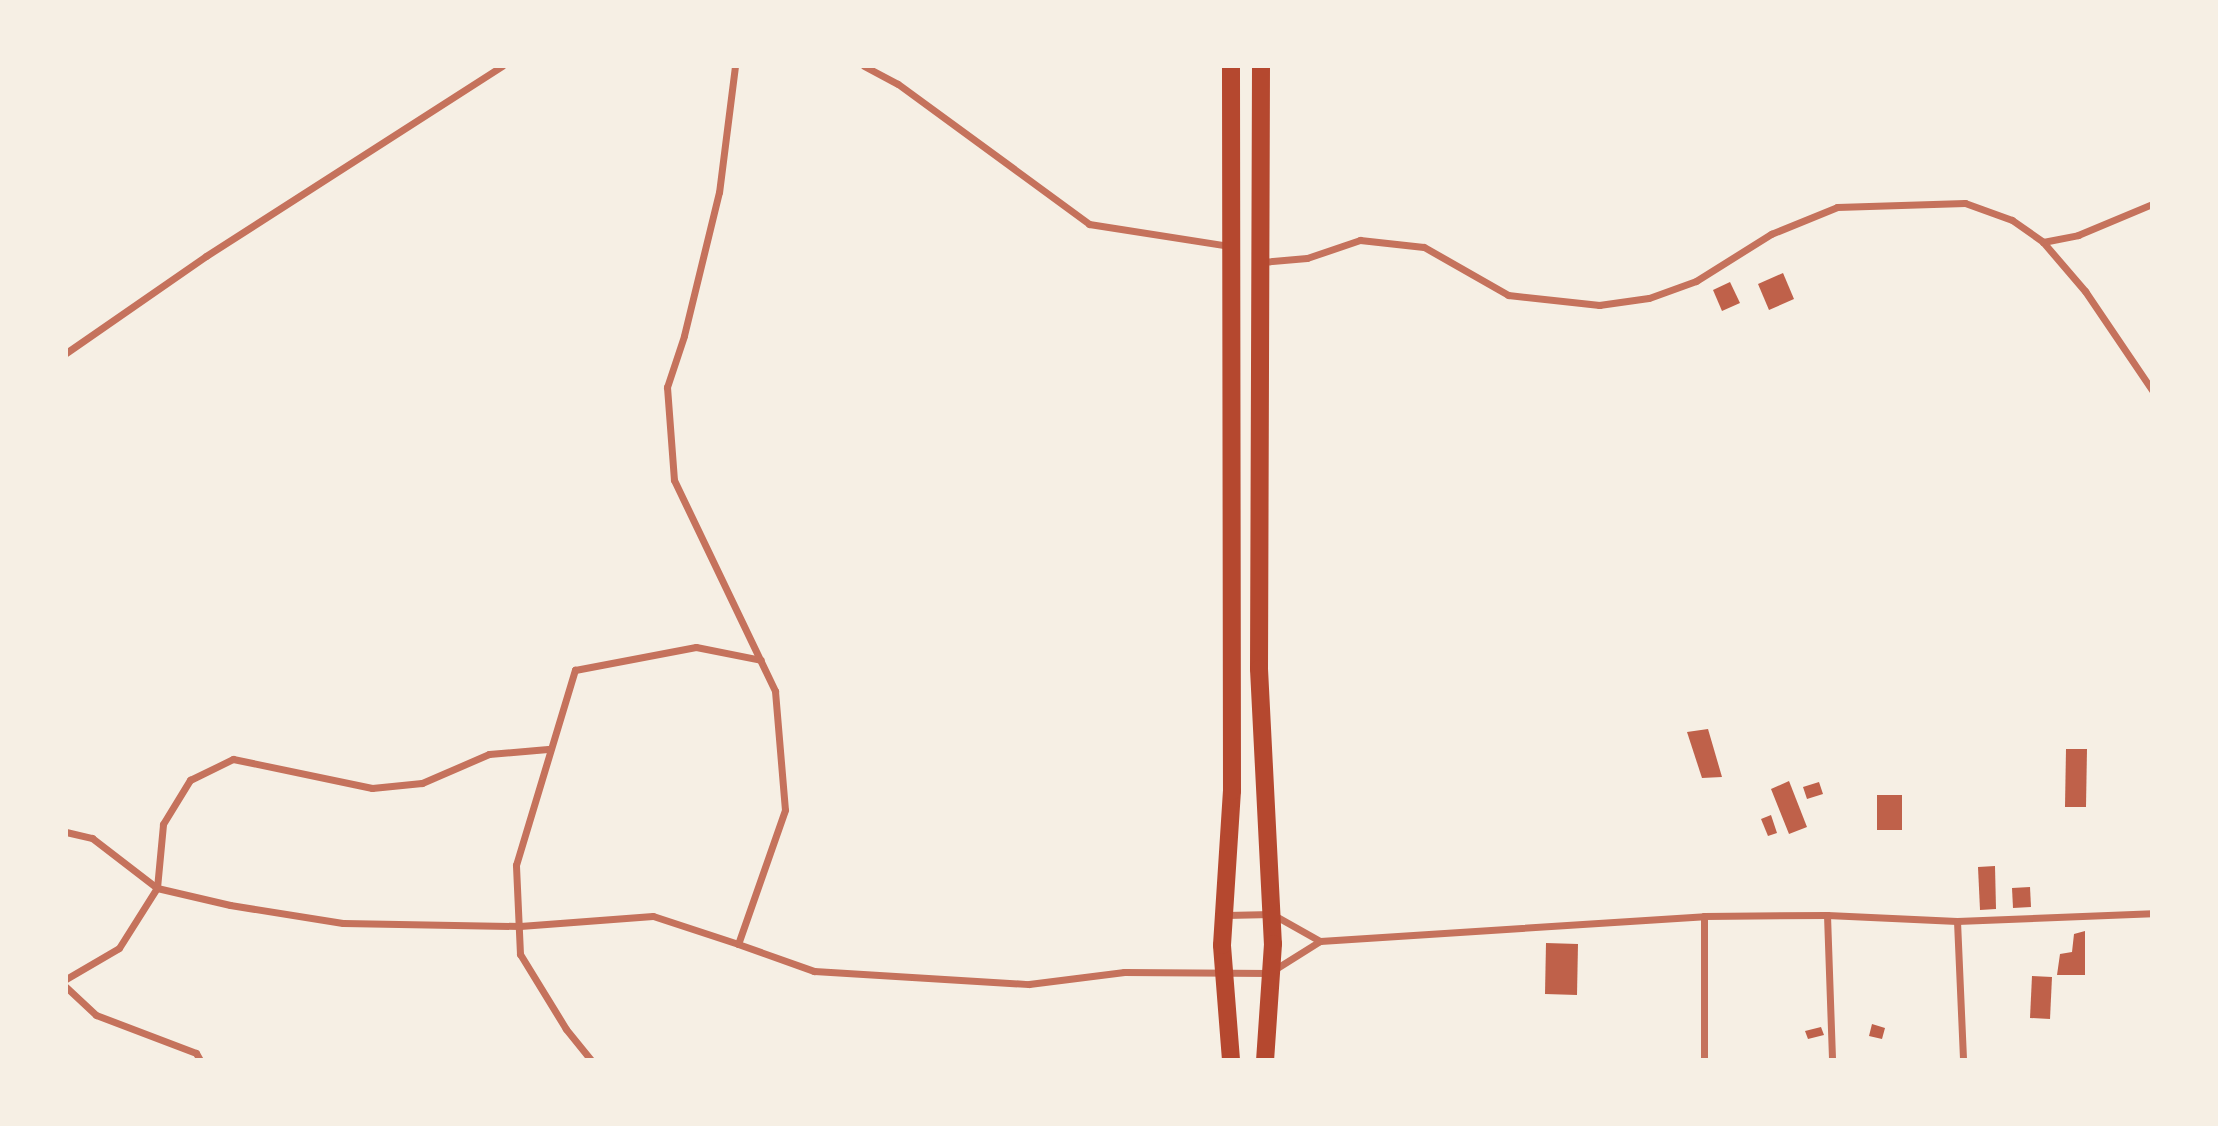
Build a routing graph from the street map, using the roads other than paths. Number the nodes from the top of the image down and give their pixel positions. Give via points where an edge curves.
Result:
1 (502, 66) edge
2 (734, 66) edge
3 (864, 66) edge
4 (1231, 66) edge
5 (1261, 66) edge
6 (2151, 204) edge
7 (2043, 242) junction
8 (1230, 246) junction
9 (1258, 262) junction
10 (66, 353) edge
11 (2151, 390) edge
12 (761, 660) junction
13 (548, 749) junction
14 (66, 832) edge
15 (157, 888) junction
16 (2151, 913) edge
17 (1272, 914) junction
18 (1225, 915) junction
19 (1828, 915) junction
20 (1704, 916) junction
21 (1957, 921) junction
22 (520, 926) junction
23 (1320, 941) junction
24 (738, 944) junction
25 (1224, 972) junction
26 (1269, 973) junction
27 (66, 979) edge
28 (66, 987) edge
29 (200, 1059) edge
30 (591, 1059) edge
31 (1231, 1059) edge
32 (1265, 1059) edge
33 (1704, 1059) edge
34 (1832, 1059) edge
35 (1963, 1059) edge

1 - 10 street via 206,256
2 - 12 street via 719,192 667,387 674,480
3 - 8 street via 898,84 1089,224
4 - 8 highway
5 - 9 highway
6 - 7 street via 2078,235
7 - 9 street via 2012,219 1965,203 1837,207 1771,233 1696,281 1649,298 1600,305 1508,295 1424,247 1360,240 1307,258
7 - 11 street via 2085,291
8 - 18 highway via 1232,791
9 - 17 highway via 1259,669
12 - 13 street via 696,647 575,670
12 - 24 street via 775,691 785,810
13 - 15 street via 489,754 422,783 372,788 233,759 190,780 163,824
13 - 22 street via 516,865
14 - 15 street via 93,838
15 - 22 street via 343,923
15 - 27 street via 119,948
16 - 21 street
17 - 18 street
17 - 23 street
17 - 26 highway
18 - 25 highway
19 - 20 street
19 - 21 street
19 - 34 street
20 - 23 street
20 - 33 street
21 - 35 street
22 - 24 street via 653,916
22 - 30 street via 520,954 566,1029
23 - 26 street
24 - 25 street via 814,971 1029,984 1124,972
25 - 26 street
25 - 31 highway
26 - 32 highway
28 - 29 street via 96,1015 196,1053

